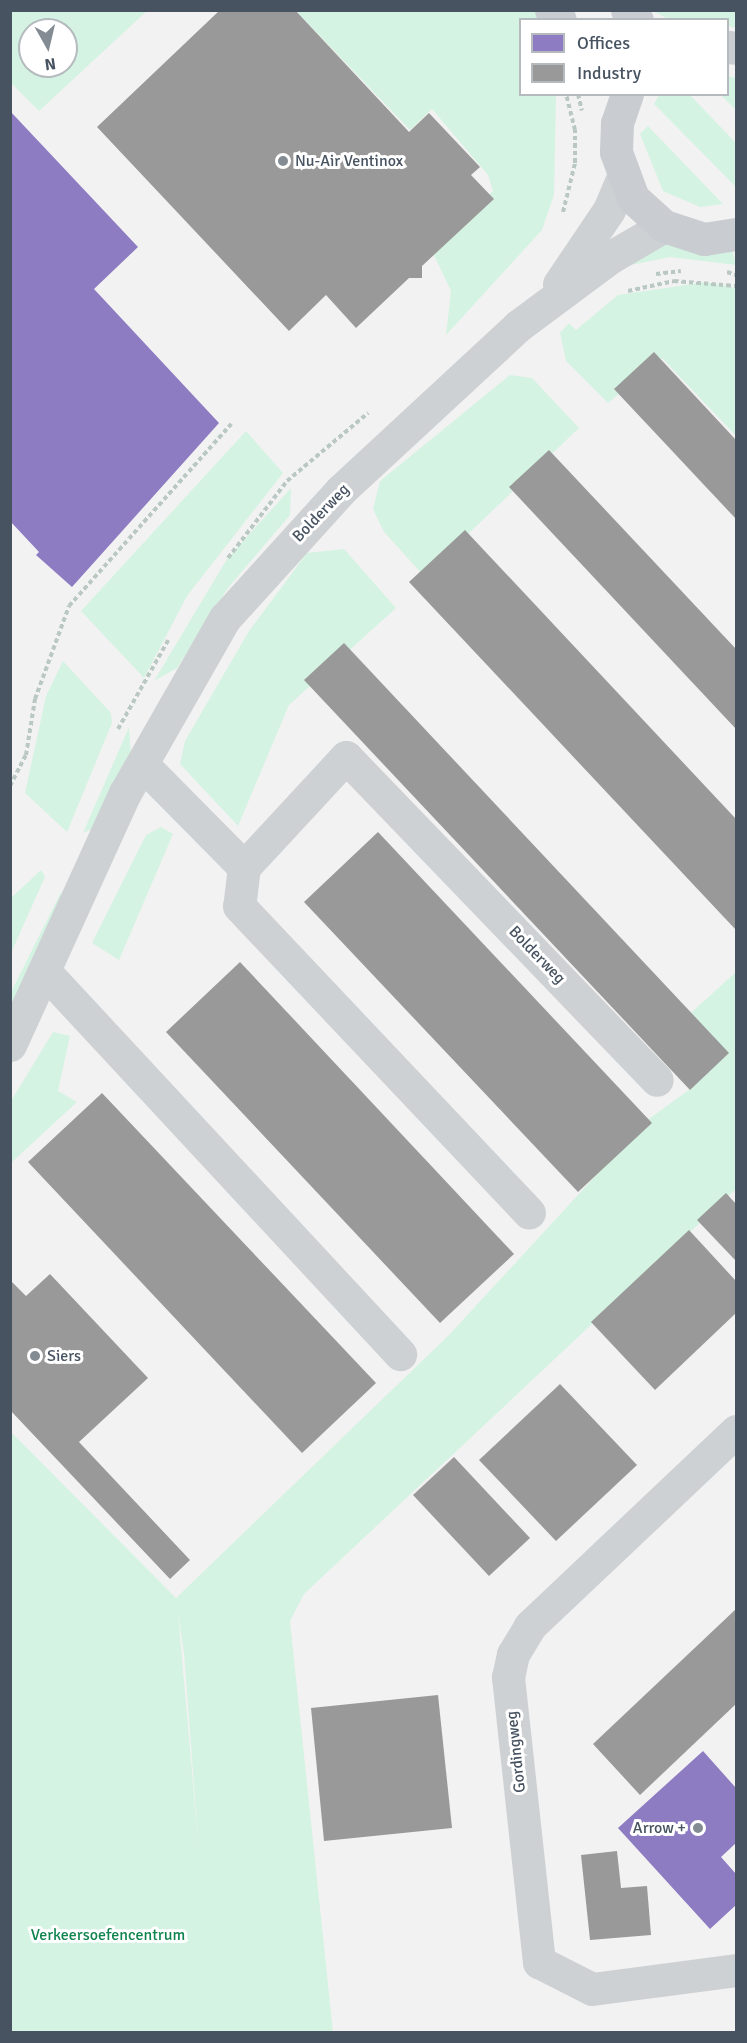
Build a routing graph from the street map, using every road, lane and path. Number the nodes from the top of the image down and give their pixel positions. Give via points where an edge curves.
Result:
1 (627, 96) edge
2 (622, 179) junction
3 (664, 226) junction
4 (736, 234) edge
5 (736, 286) edge
6 (622, 293) dead end
7 (548, 300) junction
8 (231, 424) dead end
9 (142, 764) junction
10 (10, 786) edge
11 (244, 867) junction
12 (47, 974) junction
13 (10, 1045) edge
14 (657, 1080) dead end
15 (530, 1213) dead end
16 (400, 1354) dead end
17 (736, 1431) edge
18 (736, 1970) edge

1 - 2 main road via 617,123
2 - 3 main road via 633,198
2 - 7 street, Bolderweg via 609,210
3 - 4 main road via 704,239
3 - 7 street, Bolderweg
5 - 6 path via 674,281
7 - 9 street, Bolderweg via 341,490 225,618
8 - 10 path via 69,606 35,699 26,754
9 - 11 street
9 - 12 street, Bolderweg
11 - 14 street, Bolderweg via 346,757
11 - 15 street via 239,906
12 - 13 street, Bolderweg
12 - 16 street
17 - 18 street, Gordingweg via 530,1626 513,1654 508,1677 539,1962 592,1989

